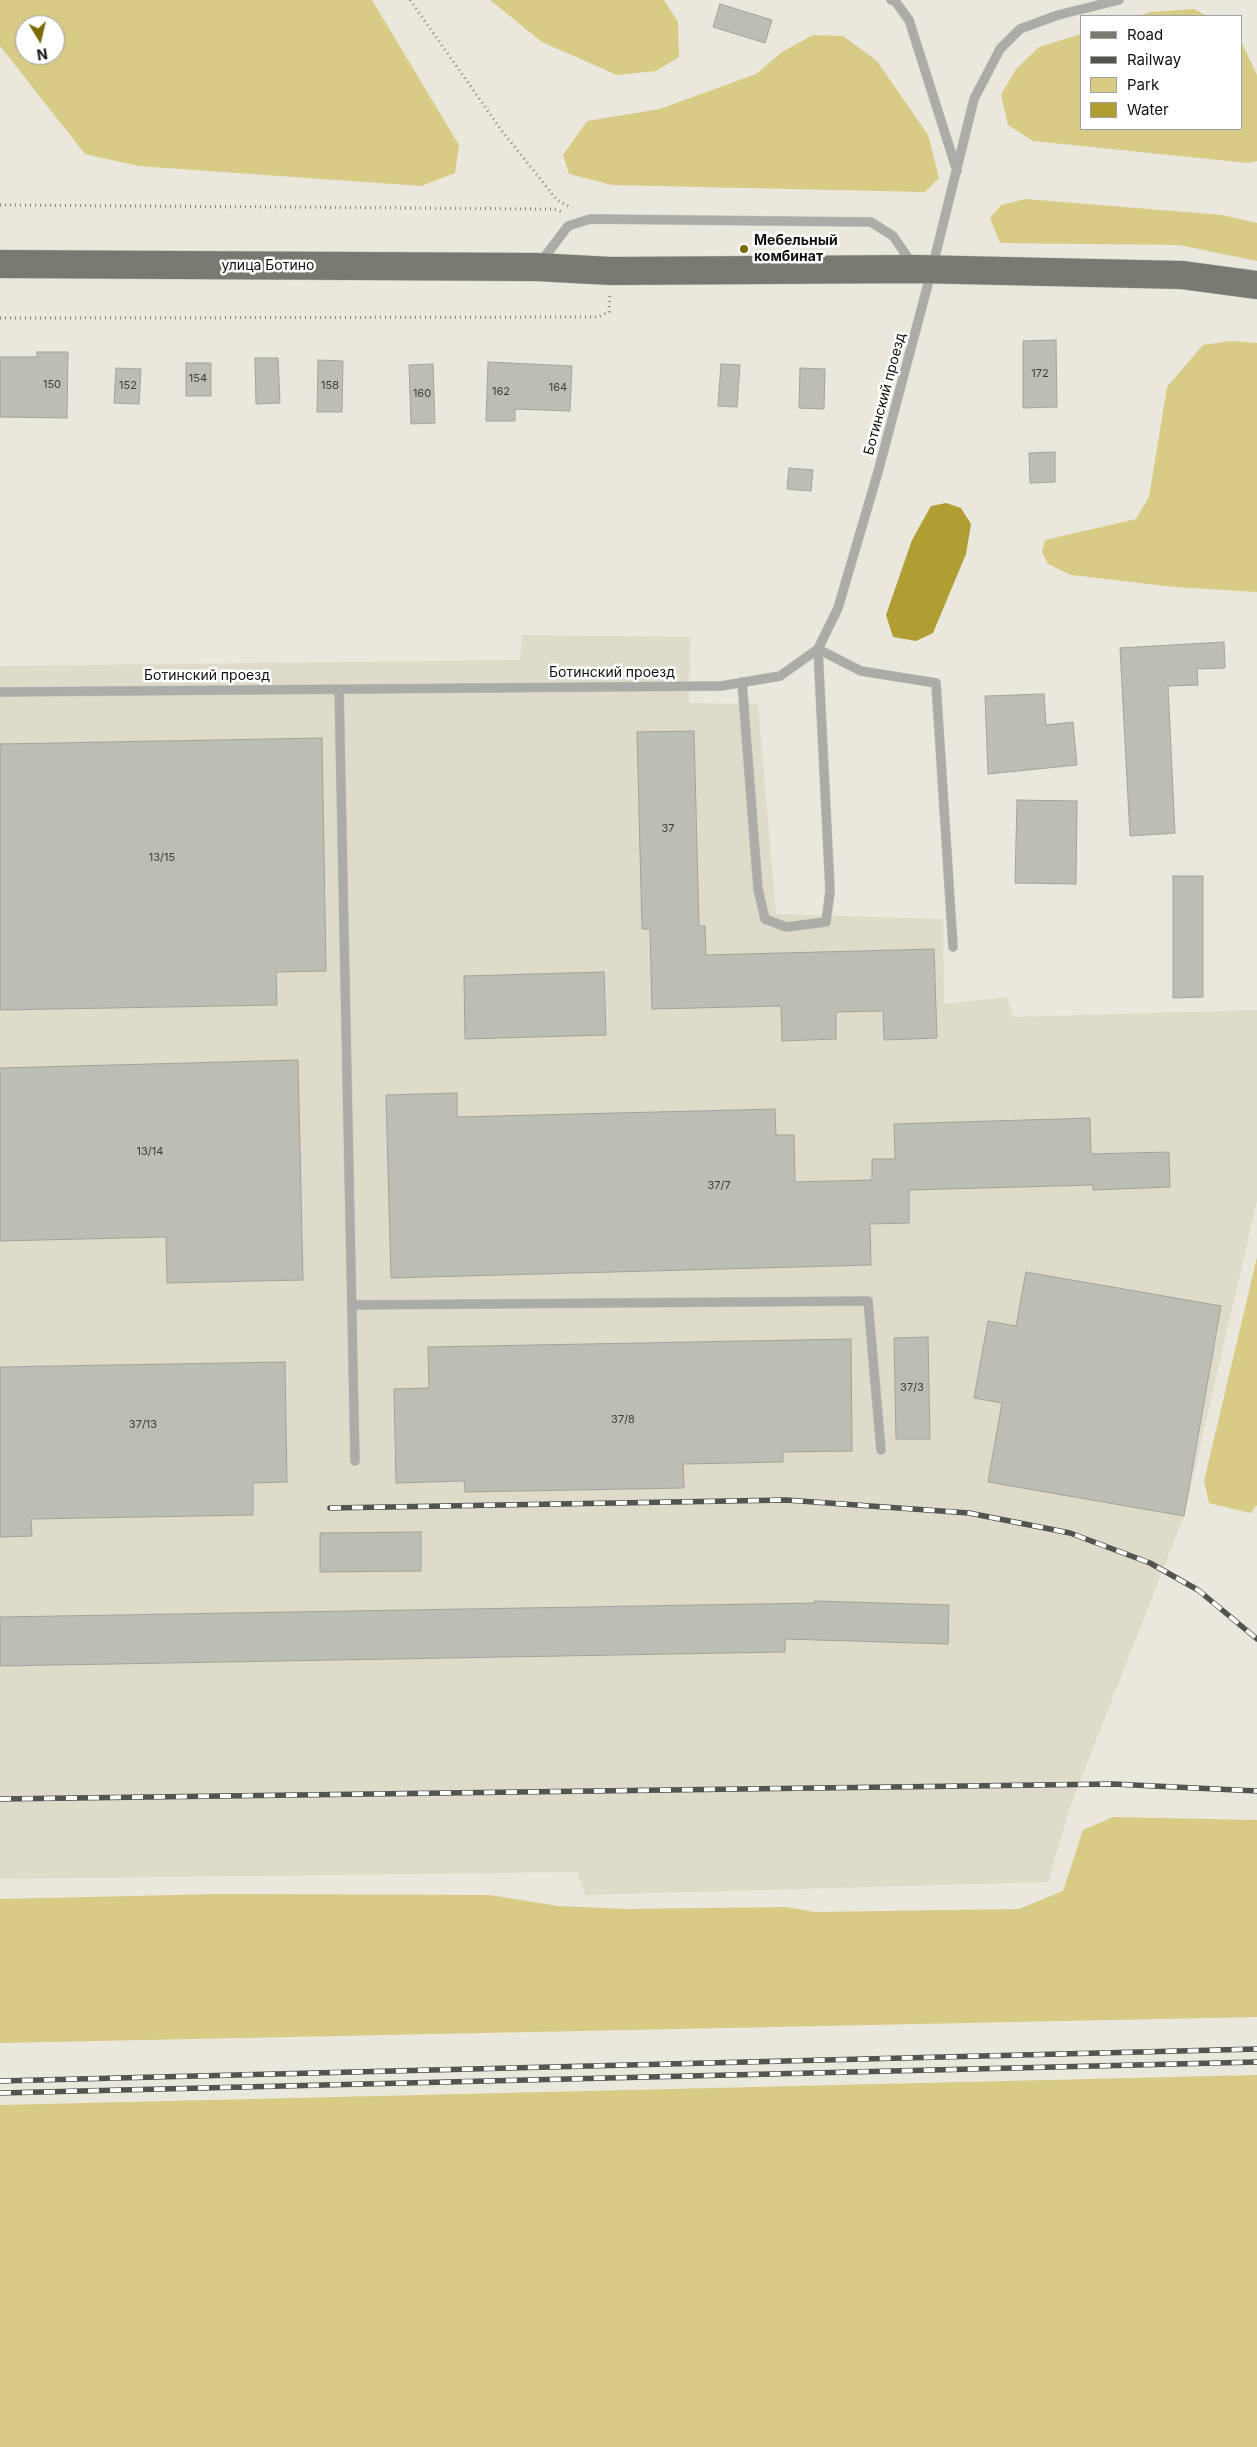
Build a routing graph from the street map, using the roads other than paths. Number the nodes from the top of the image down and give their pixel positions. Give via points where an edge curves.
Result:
1 (891, 0) edge
2 (1119, 0) edge
3 (957, 171) junction
4 (0, 264) edge
5 (536, 267) junction
6 (924, 269) junction
7 (1257, 285) edge
8 (818, 649) junction
9 (742, 682) junction
10 (339, 689) junction
11 (0, 692) edge
12 (953, 947) dead end
13 (352, 1305) junction
14 (881, 1450) dead end
15 (356, 1461) dead end

1 - 3 lane via 909,20
2 - 3 lane, Ботинский проезд via 1020,28 1000,49 974,99
3 - 6 lane, Ботинский проезд
4 - 5 main road, улица Ботино
5 - 6 main road, улица Ботино via 611,271
5 - 6 lane via 568,226 590,219 871,222 894,236
6 - 7 main road, улица Ботино via 1182,274
6 - 8 lane, Ботинский проезд via 878,472 838,608
8 - 9 lane, Ботинский проезд via 780,676
8 - 9 lane via 830,891 826,922 786,927 765,919 758,890
8 - 12 lane via 862,671 936,682
9 - 10 lane, Ботинский проезд via 721,686
10 - 11 lane, Ботинский проезд
10 - 13 lane
13 - 14 lane via 868,1301
13 - 15 lane

